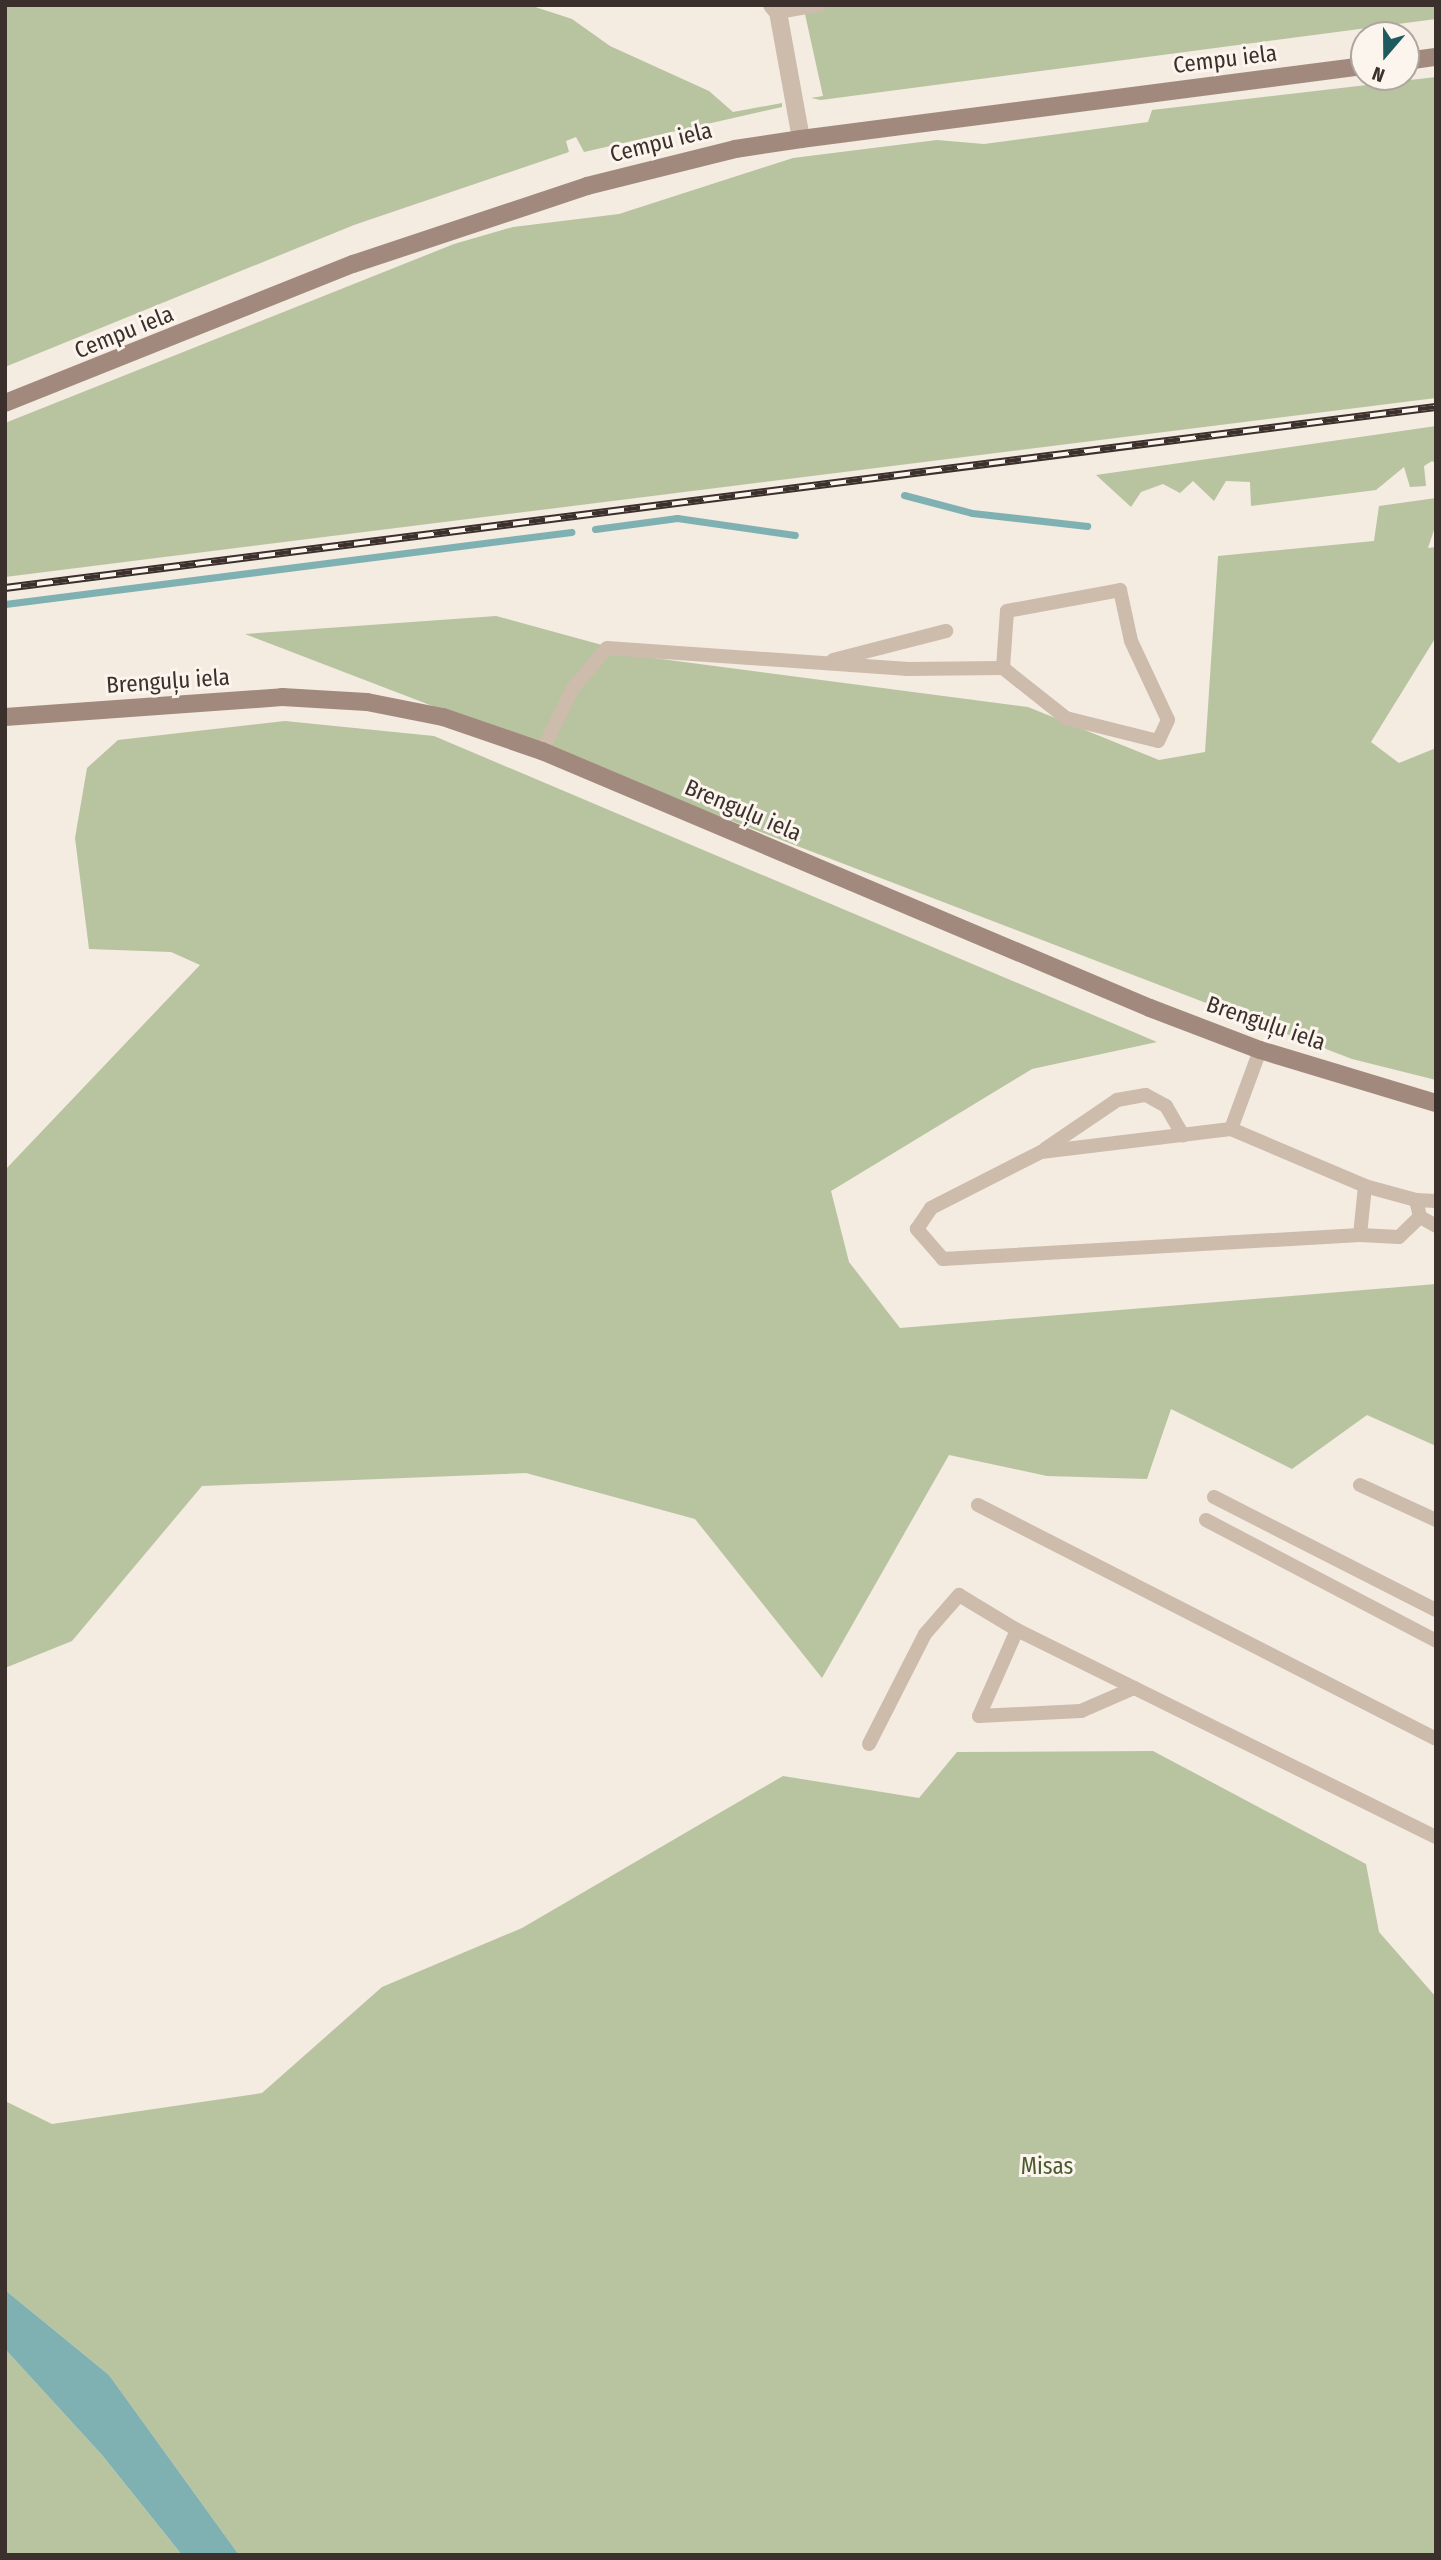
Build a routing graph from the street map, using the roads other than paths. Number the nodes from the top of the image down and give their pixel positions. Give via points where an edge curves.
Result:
1 (819, 5) edge
2 (775, 9) edge
3 (1350, 68) edge
4 (801, 139) junction
5 (5, 403) edge
6 (946, 631) dead end
7 (822, 663) junction
8 (1003, 668) junction
9 (5, 718) edge
10 (542, 751) junction
11 (1260, 1050) junction
12 (1436, 1103) edge
13 (1231, 1129) junction
14 (1183, 1135) junction
15 (1041, 1152) junction
16 (1365, 1186) junction
17 (1416, 1200) junction
18 (1436, 1201) edge
19 (1420, 1217) junction
20 (1436, 1226) edge
21 (1360, 1235) junction
22 (1360, 1485) dead end
23 (1214, 1497) dead end
24 (978, 1506) dead end
25 (1206, 1520) dead end
26 (1436, 1520) edge
27 (1436, 1610) edge
28 (1017, 1630) junction
29 (1436, 1641) edge
30 (1134, 1688) junction
31 (1436, 1739) edge
32 (869, 1744) dead end
33 (1436, 1837) edge

1 - 2 lane
2 - 4 street
3 - 4 street, Cempu iela
4 - 5 street, Cempu iela via 735,149 546,198 353,264
6 - 7 lane
7 - 8 lane via 908,669
7 - 10 lane via 607,648 573,688
8 - 8 lane via 1066,718 1158,741 1168,720 1131,641 1120,590 1007,611
9 - 10 street, Brenguļu iela via 282,697 367,702 443,717
10 - 11 street, Brenguļu iela
11 - 12 street, Brenguļu iela
11 - 13 lane
13 - 14 lane
13 - 16 lane
14 - 15 lane
14 - 15 lane via 1166,1106 1146,1095 1117,1100
15 - 21 lane via 931,1208 917,1230 943,1259
16 - 17 lane
16 - 21 lane
17 - 18 lane
17 - 19 lane
19 - 20 lane
19 - 21 lane via 1399,1237
22 - 26 lane
23 - 27 lane
24 - 31 lane
25 - 29 lane
28 - 30 lane
28 - 30 lane via 979,1716 1081,1711
28 - 32 lane via 959,1595 925,1634
30 - 33 lane

